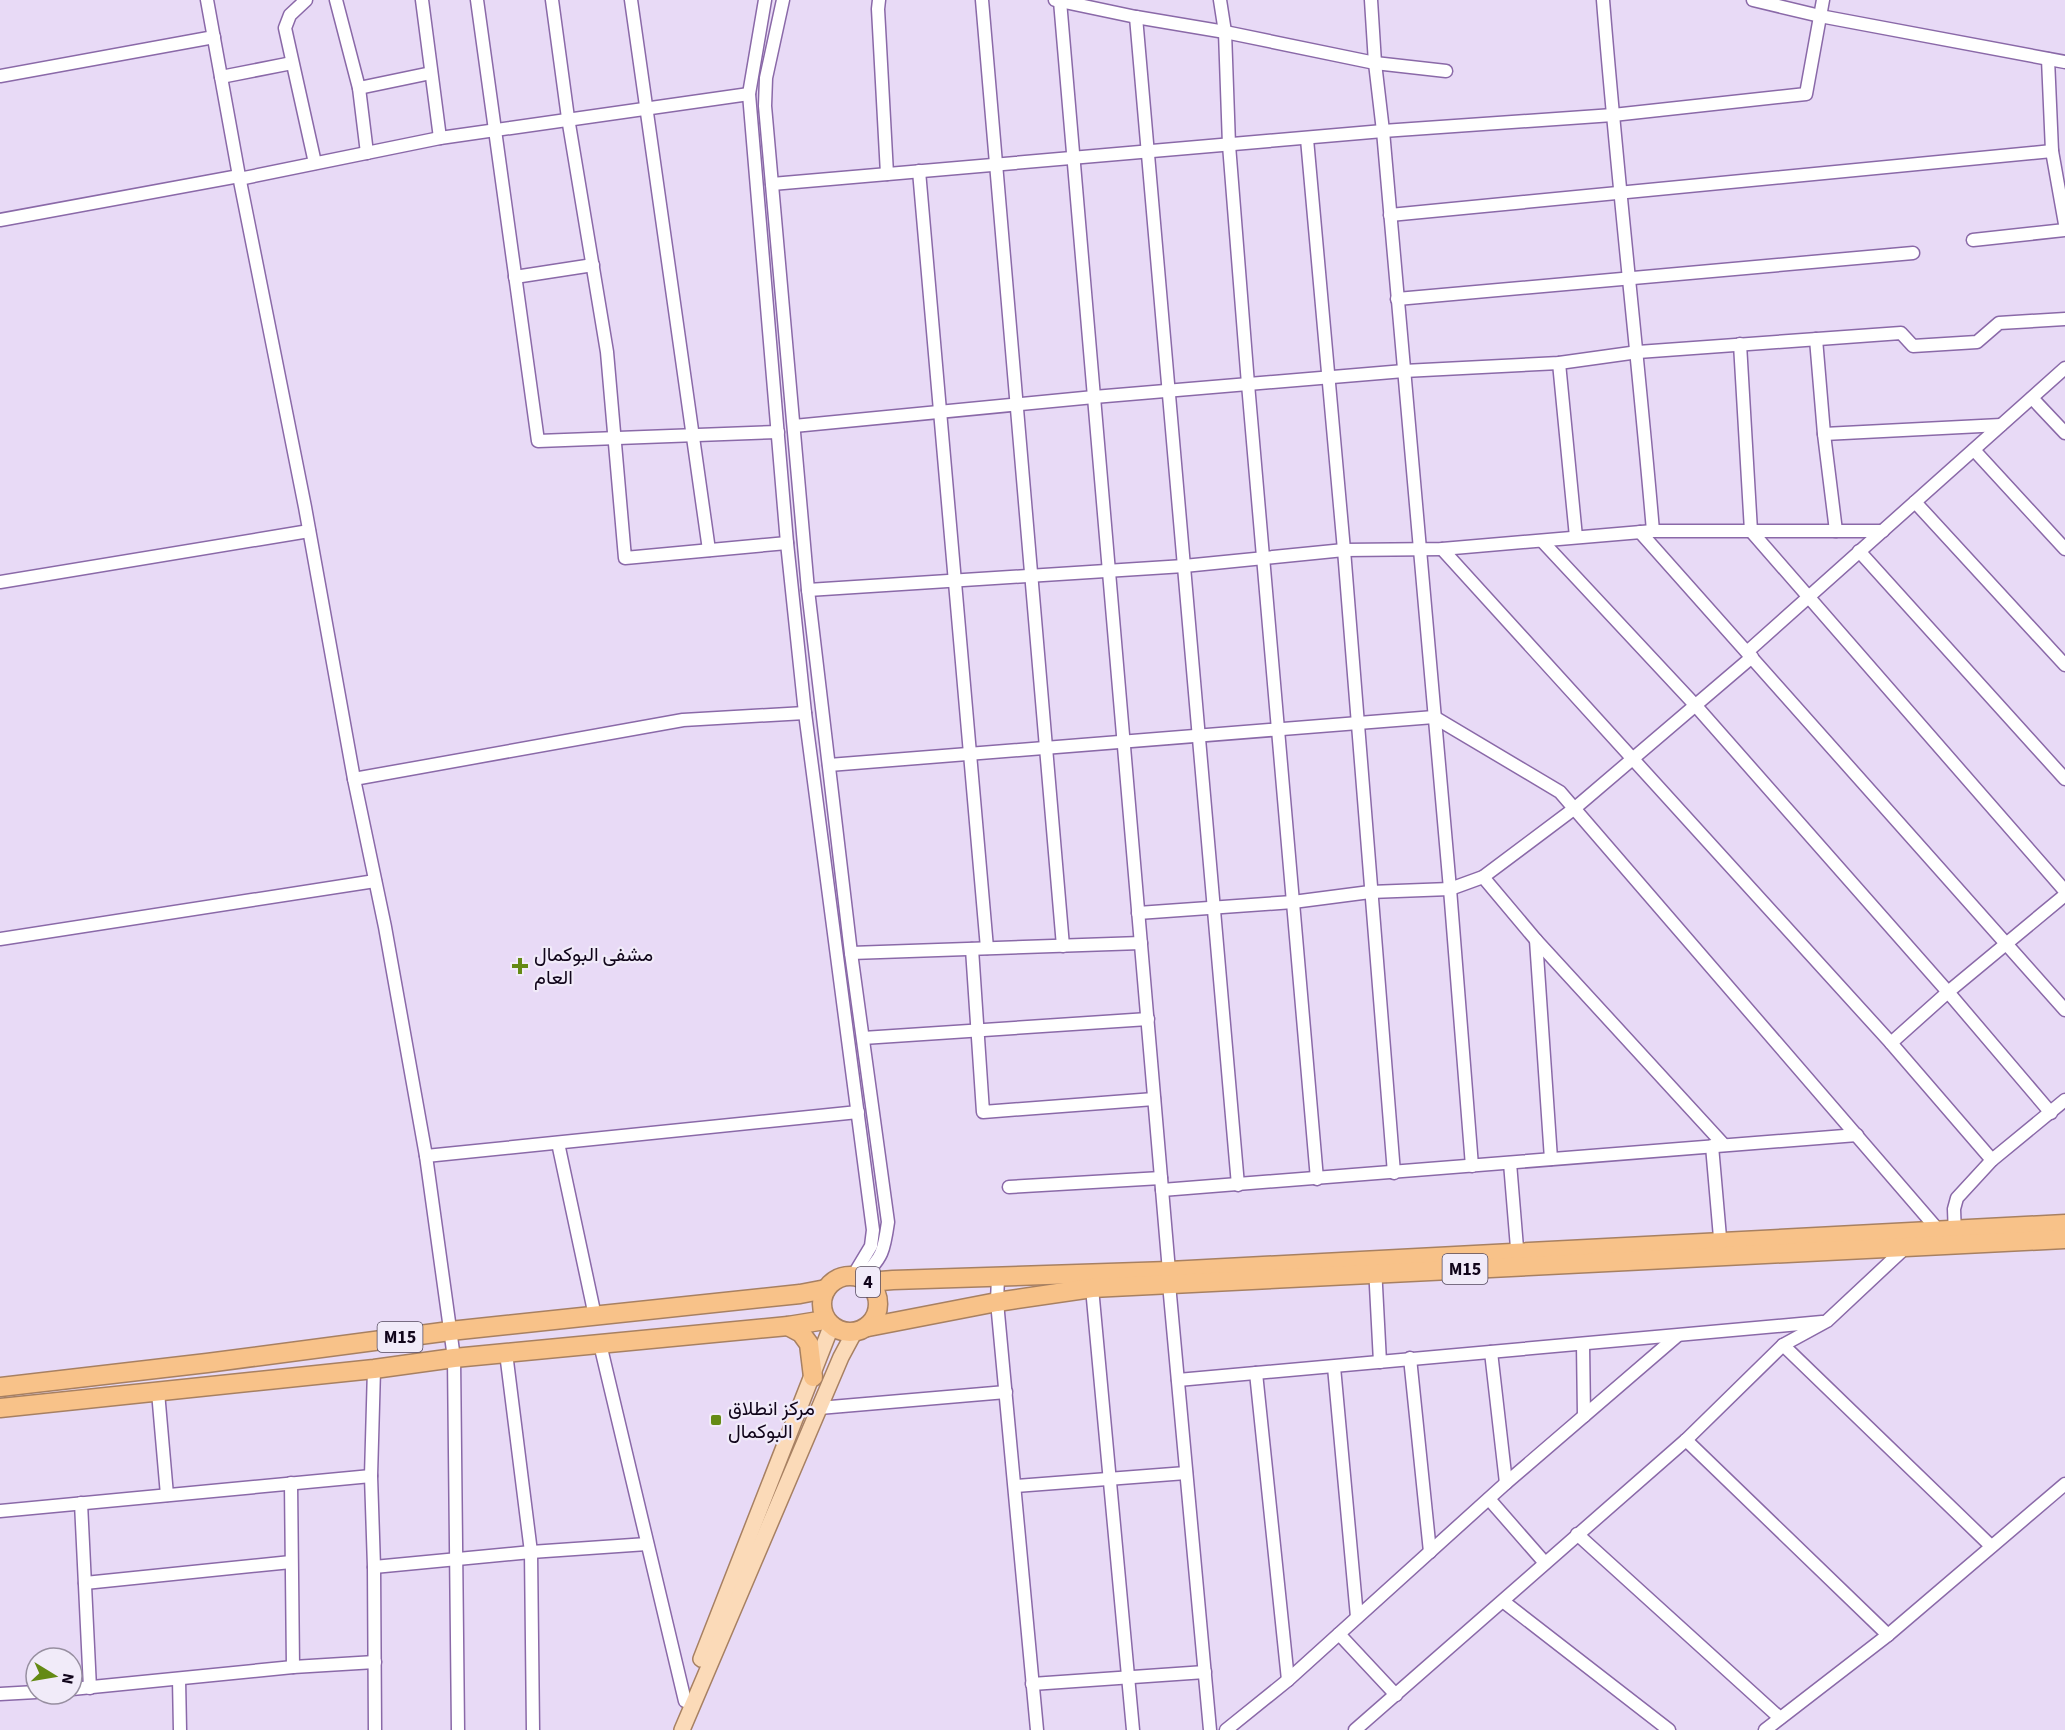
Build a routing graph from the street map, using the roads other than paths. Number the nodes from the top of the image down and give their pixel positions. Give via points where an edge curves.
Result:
1 (207, 0) edge
2 (306, 0) edge
3 (336, 0) edge
4 (422, 0) edge
5 (477, 0) edge
6 (552, 0) edge
7 (631, 0) edge
8 (765, 0) edge
9 (783, 0) edge
10 (879, 0) edge
11 (982, 0) edge
12 (1220, 0) edge
13 (1371, 0) edge
14 (1603, 0) edge
15 (1753, 0) edge
16 (1823, 0) edge
17 (1057, 1) edge
18 (1820, 16) junction
19 (1136, 17) junction
20 (1225, 32) junction
21 (214, 37) junction
22 (2048, 59) junction
23 (2064, 59) edge
24 (292, 63) junction
25 (1375, 63) junction
26 (1446, 70) dead end
27 (431, 73) junction
28 (0, 76) edge
29 (221, 77) junction
30 (359, 88) junction
31 (749, 94) junction
32 (646, 108) junction
33 (1613, 115) junction
34 (568, 118) junction
35 (495, 129) junction
36 (1383, 131) junction
37 (440, 138) junction
38 (1307, 139) junction
39 (1229, 145) junction
40 (2052, 151) junction
41 (1148, 152) junction
42 (367, 153) junction
43 (1074, 158) junction
44 (315, 163) junction
45 (996, 165) junction
46 (919, 171) junction
47 (887, 174) junction
48 (239, 178) junction
49 (772, 184) junction
50 (1620, 194) junction
51 (1390, 215) junction
52 (0, 220) edge
53 (2065, 225) edge
54 (2065, 230) edge
55 (1973, 240) dead end
56 (1913, 253) dead end
57 (593, 265) junction
58 (515, 277) junction
59 (1629, 278) junction
60 (1397, 298) junction
61 (2065, 319) edge
62 (1816, 339) junction
63 (1740, 344) junction
64 (1638, 352) junction
65 (1559, 363) junction
66 (2065, 368) edge
67 (1404, 371) junction
68 (1327, 377) junction
69 (1248, 384) junction
70 (1169, 391) junction
71 (1094, 397) junction
72 (2032, 398) junction
73 (1017, 404) junction
74 (940, 411) junction
75 (2001, 425) junction
76 (794, 426) junction
77 (778, 432) junction
78 (2065, 433) edge
79 (1824, 434) junction
80 (692, 435) junction
81 (615, 438) junction
82 (1974, 450) junction
83 (1915, 502) junction
84 (309, 531) junction
85 (1653, 531) junction
86 (1751, 531) junction
87 (1836, 531) junction
88 (1883, 531) junction
89 (1640, 532) junction
90 (1576, 537) junction
91 (1542, 541) junction
92 (787, 543) junction
93 (1442, 549) junction
94 (2065, 549) edge
95 (708, 550) junction
96 (1344, 550) junction
97 (1420, 550) junction
98 (1859, 551) junction
99 (1263, 558) junction
100 (1184, 566) junction
101 (1109, 570) junction
102 (1031, 575) junction
103 (955, 580) junction
104 (0, 582) edge
105 (808, 590) junction
106 (1808, 597) junction
107 (1749, 655) junction
108 (2065, 665) edge
109 (1696, 706) junction
110 (805, 713) junction
111 (1434, 717) junction
112 (1357, 723) junction
113 (1277, 729) junction
114 (1199, 736) junction
115 (1124, 741) junction
116 (1046, 748) junction
117 (970, 754) junction
118 (1633, 759) junction
119 (829, 765) junction
120 (354, 779) junction
121 (2065, 779) edge
122 (1575, 808) junction
123 (1483, 877) junction
124 (375, 881) junction
125 (1450, 889) junction
126 (1370, 892) junction
127 (2065, 893) edge
128 (1293, 902) junction
129 (1214, 908) junction
130 (1138, 913) junction
131 (0, 939) edge
132 (1536, 940) junction
133 (1141, 943) junction
134 (2006, 943) junction
135 (1063, 946) junction
136 (987, 948) junction
137 (972, 949) junction
138 (851, 953) junction
139 (1948, 992) junction
140 (2065, 1010) edge
141 (1148, 1019) junction
142 (978, 1029) junction
143 (863, 1038) junction
144 (1891, 1043) junction
145 (1154, 1099) junction
146 (2065, 1100) edge
147 (858, 1112) junction
148 (2051, 1113) junction
149 (1857, 1135) junction
150 (558, 1143) junction
151 (1718, 1145) junction
152 (426, 1156) junction
153 (1551, 1159) junction
154 (1992, 1160) junction
155 (1510, 1163) junction
156 (1472, 1167) junction
157 (1394, 1173) junction
158 (1317, 1179) junction
159 (1161, 1184) junction
160 (1238, 1185) junction
161 (1009, 1188) dead end
162 (2065, 1224) edge
163 (1948, 1238) junction
164 (2065, 1239) edge
165 (1905, 1240) junction
166 (1721, 1249) junction
167 (1518, 1260) junction
168 (1375, 1267) junction
169 (998, 1277) junction
170 (1169, 1277) junction
171 (861, 1279) junction
172 (1092, 1288) junction
173 (825, 1289) junction
174 (800, 1294) joint
175 (997, 1302) junction
176 (595, 1316) junction
177 (1827, 1321) junction
178 (828, 1324) junction
179 (788, 1326) junction
180 (861, 1329) junction
181 (450, 1331) junction
182 (1677, 1336) junction
183 (600, 1344) junction
184 (1583, 1344) junction
185 (1783, 1345) junction
186 (1491, 1352) junction
187 (506, 1353) junction
188 (454, 1358) junction
189 (1410, 1358) junction
190 (1380, 1362) junction
191 (1334, 1367) junction
192 (374, 1369) junction
193 (1256, 1373) junction
194 (813, 1377) junction
195 (1178, 1380) junction
196 (0, 1386) edge
197 (158, 1392) junction
198 (1006, 1392) junction
199 (0, 1408) edge
200 (819, 1408) junction
201 (1584, 1416) junction
202 (797, 1418) junction
203 (812, 1424) junction
204 (1686, 1440) junction
205 (1186, 1473) junction
206 (371, 1476) junction
207 (1110, 1479) junction
208 (291, 1483) junction
209 (1506, 1484) junction
210 (2065, 1484) edge
211 (1015, 1486) junction
212 (167, 1495) junction
213 (1490, 1498) junction
214 (81, 1503) junction
215 (0, 1511) edge
216 (1577, 1534) junction
217 (648, 1544) junction
218 (1991, 1545) junction
219 (531, 1552) junction
220 (1430, 1552) junction
221 (456, 1560) junction
222 (291, 1562) junction
223 (1545, 1563) junction
224 (374, 1567) junction
225 (85, 1583) junction
226 (1504, 1602) junction
227 (1357, 1617) junction
228 (1339, 1634) junction
229 (1888, 1635) junction
230 (375, 1662) junction
231 (293, 1667) junction
232 (1205, 1672) junction
233 (1129, 1677) junction
234 (179, 1679) junction
235 (1288, 1680) junction
236 (1032, 1684) junction
237 (84, 1688) edge
238 (90, 1688) junction
239 (24, 1693) edge
240 (0, 1694) edge
241 (1396, 1695) junction
242 (685, 1701) junction
243 (1780, 1718) junction
244 (678, 1728) edge
245 (180, 1730) edge
246 (375, 1730) edge
247 (458, 1730) edge
248 (533, 1730) edge
249 (1037, 1730) edge
250 (1133, 1730) edge
251 (1210, 1730) edge
252 (1226, 1730) edge
253 (1355, 1730) edge
254 (1669, 1730) edge
255 (1765, 1730) edge

1 - 21 street
2 - 24 street via 290,15 285,28
3 - 30 street
4 - 27 street
5 - 35 street
6 - 34 street
7 - 32 street
8 - 31 street
9 - 49 street via 766,78
10 - 47 street
11 - 45 street
12 - 20 street
13 - 25 street
14 - 33 street
15 - 18 street
16 - 18 street
17 - 19 street
17 - 43 street
18 - 22 street
18 - 33 street via 1806,94
19 - 20 street
19 - 41 street
20 - 25 street
20 - 39 street
21 - 28 street
21 - 29 street
22 - 23 street
22 - 40 street
24 - 29 street
24 - 44 street
25 - 26 street
25 - 36 street
27 - 30 street
27 - 37 street
29 - 48 street
30 - 42 street
31 - 32 street
31 - 77 street
32 - 34 street
32 - 80 street
33 - 36 street
33 - 50 street
34 - 35 street
34 - 57 street
35 - 37 street
35 - 58 street
36 - 38 street
36 - 51 street
37 - 42 street
38 - 39 street
38 - 68 street
39 - 41 street
39 - 69 street
40 - 50 street
40 - 53 street
41 - 43 street
41 - 70 street
42 - 44 street
43 - 45 street
43 - 71 street
44 - 48 street
45 - 46 street
45 - 73 street
46 - 47 street
46 - 74 street
47 - 49 street
48 - 52 street
48 - 84 street
49 - 76 street
50 - 51 street
50 - 59 street
51 - 60 street
54 - 55 street
56 - 59 street
57 - 58 street
57 - 81 street
58 - 81 street via 538,441
59 - 60 street
59 - 64 street
60 - 67 street
61 - 62 street via 1999,323 1977,342 1913,346 1901,333
62 - 63 street
62 - 79 street
63 - 64 street
63 - 86 street
64 - 65 street
64 - 85 street
65 - 67 street
65 - 90 street
66 - 72 street
67 - 68 street
67 - 97 street
68 - 69 street
68 - 96 street
69 - 70 street
69 - 99 street
70 - 71 street
70 - 100 street
71 - 73 street
71 - 101 street
72 - 75 street
72 - 78 street
73 - 74 street
73 - 102 street
74 - 76 street
74 - 103 street
75 - 79 street
75 - 82 street
76 - 105 street
77 - 80 street
77 - 92 street
79 - 87 street
80 - 81 street
80 - 95 street
81 - 95 street via 625,558
82 - 83 street
82 - 94 street
83 - 88 street
83 - 108 street
84 - 104 street
84 - 120 street
85 - 86 street
85 - 89 street
86 - 87 street
86 - 106 street
87 - 88 street
88 - 98 street
89 - 90 street
89 - 107 street
90 - 91 street
91 - 93 street
91 - 109 street
92 - 95 street
92 - 110 street
93 - 97 street
93 - 118 street
96 - 97 street
96 - 99 street
96 - 112 street
97 - 111 street
98 - 106 street
98 - 121 street
99 - 100 street
99 - 113 street
100 - 101 street
100 - 114 street
101 - 102 street
101 - 115 street
102 - 103 street
102 - 116 street
103 - 105 street
103 - 117 street
105 - 119 street
106 - 107 street
106 - 127 street
107 - 109 street
107 - 134 street
109 - 118 street
109 - 139 street
110 - 120 street via 683,720
110 - 147 street
111 - 112 street
111 - 122 street via 1560,792
111 - 125 street
112 - 113 street
112 - 126 street
113 - 114 street
113 - 128 street
114 - 115 street
114 - 129 street
115 - 116 street
115 - 130 street
116 - 117 street
116 - 135 street
117 - 119 street
117 - 136 street
118 - 122 street
118 - 144 street
119 - 138 street
120 - 124 street
122 - 123 street
122 - 149 street
123 - 125 street
123 - 132 street
124 - 131 street
124 - 152 street
125 - 126 street
125 - 156 street
126 - 128 street
126 - 157 street
127 - 134 street
128 - 129 street
128 - 158 street
129 - 130 street
129 - 160 street
130 - 133 street
132 - 151 street
132 - 153 street
133 - 135 street
133 - 141 street
134 - 139 street
134 - 140 street
135 - 136 street
136 - 137 street
137 - 138 street
137 - 142 street
138 - 143 street
139 - 144 street
139 - 148 street
141 - 142 street
141 - 145 street
142 - 143 street
142 - 145 street via 983,1112
143 - 171 street via 888,1222 877,1264
144 - 154 street
145 - 159 street
146 - 148 street
147 - 150 street
147 - 171 street via 873,1230
148 - 154 street
149 - 151 street
149 - 163 street
150 - 152 street
150 - 176 street
151 - 153 street
151 - 166 street
152 - 181 street
153 - 155 street
154 - 163 street via 1957,1198
155 - 156 street
155 - 167 street
156 - 157 street
157 - 158 street
158 - 160 street
159 - 160 street
159 - 161 street
159 - 170 street
162 - 163 highway, M15
163 - 164 highway, M15
163 - 165 highway, M15
165 - 166 highway, M15
165 - 177 street
166 - 167 highway, M15
167 - 168 highway, M15
168 - 170 highway, M15
168 - 190 street
169 - 170 highway, M15
169 - 171 highway, M15
169 - 175 street
170 - 172 highway, M15
170 - 195 street
171 - 173 highway, 4 via 838,1278
171 - 180 highway, 4 via 876,1292 879,1305 876,1317
172 - 175 highway, M15
172 - 207 street
173 - 174 highway, 4
173 - 178 highway via 821,1304
174 - 176 highway, M15
175 - 180 highway, M15
175 - 198 street
176 - 181 highway, M15
177 - 182 street
177 - 185 street
178 - 179 highway
178 - 180 highway via 849,1334
178 - 194 main road
179 - 183 highway, M15
179 - 194 highway via 809,1344
180 - 200 main road via 841,1357
181 - 188 street
181 - 196 highway, M15
182 - 184 street
182 - 201 street
183 - 187 highway, M15
183 - 217 street
184 - 186 street
184 - 201 street
185 - 204 street
185 - 218 street
186 - 189 street
186 - 209 street
187 - 188 highway, M15
187 - 219 street
188 - 192 highway, M15
188 - 221 street
189 - 190 street
189 - 220 street
190 - 191 street
191 - 193 street
191 - 227 street
192 - 197 highway, M15
192 - 206 street
193 - 195 street
193 - 235 street
194 - 202 main road
195 - 205 street
197 - 199 highway, M15
197 - 212 street
198 - 200 street
198 - 211 street
200 - 203 main road
201 - 209 street
202 - 203 main road
202 - 242 main road
203 - 244 main road
204 - 216 street
204 - 229 street
205 - 207 street
205 - 232 street
206 - 208 street
206 - 224 street
207 - 211 street
207 - 233 street
208 - 212 street
208 - 222 street
209 - 213 street
210 - 218 street
211 - 236 street
212 - 214 street
213 - 220 street
213 - 223 street
214 - 215 street
214 - 225 street
216 - 223 street
216 - 243 street
217 - 219 street
217 - 242 street
218 - 229 street
219 - 221 street
219 - 248 street
220 - 227 street
221 - 224 street
221 - 247 street
222 - 225 street
222 - 231 street
223 - 226 street
224 - 230 street
225 - 238 street
226 - 241 street
226 - 254 street
227 - 228 street
228 - 235 street
228 - 241 street
229 - 243 street
230 - 231 street
230 - 246 street
231 - 234 street
232 - 233 street
232 - 251 street
233 - 236 street
233 - 250 street
234 - 238 street
234 - 245 street
235 - 252 street
236 - 249 street
237 - 238 street
239 - 240 street
241 - 253 street
242 - 244 main road
243 - 255 street

